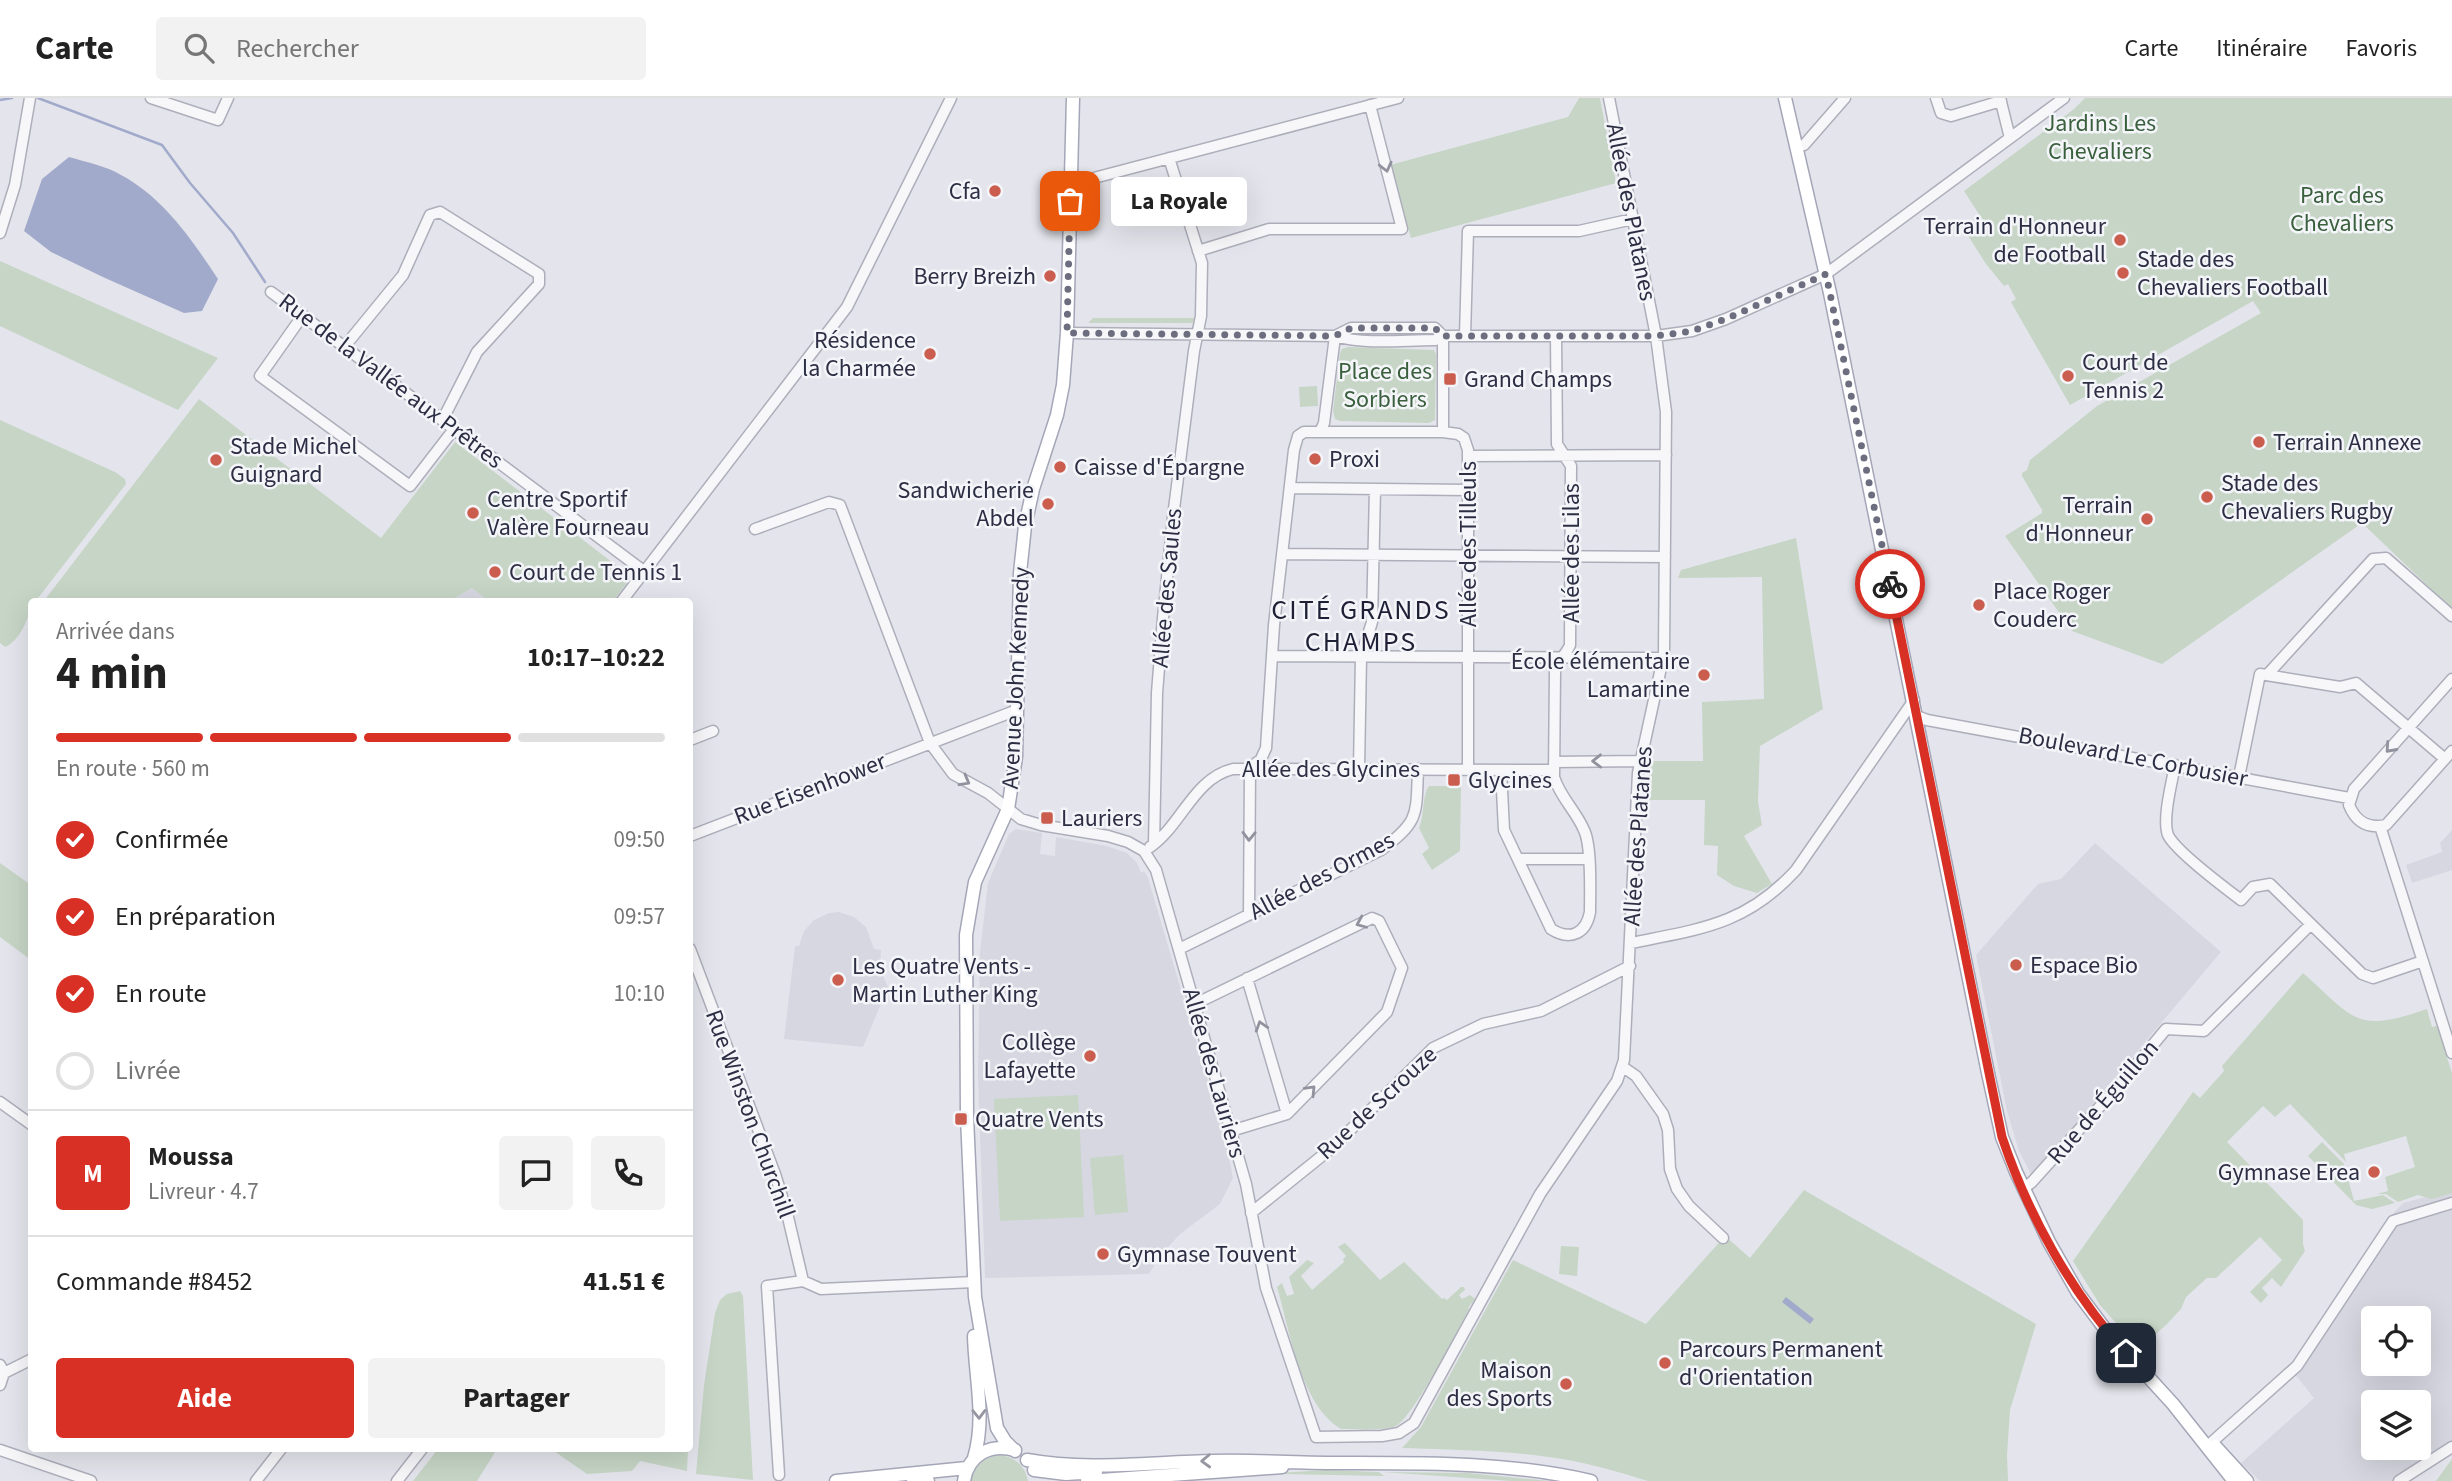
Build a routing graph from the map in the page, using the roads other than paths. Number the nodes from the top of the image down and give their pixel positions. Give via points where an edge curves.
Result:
1 (30, 98) edge
2 (151, 98) edge
3 (228, 98) edge
4 (951, 98) edge
5 (1073, 98) edge
6 (1398, 98) edge
7 (1609, 98) edge
8 (1785, 98) edge
9 (1845, 98) edge
10 (1936, 98) edge
11 (2064, 98) edge
12 (2001, 100) edge
13 (1370, 105) junction
14 (2010, 138) junction
15 (1797, 148) junction
16 (1169, 158) junction
17 (1071, 184) junction
18 (1633, 219) junction
19 (0, 233) edge
20 (1198, 251) junction
21 (1826, 274) junction
22 (271, 292) dead end
23 (303, 315) junction
24 (1067, 333) junction
25 (1199, 334) junction
26 (1335, 336) junction
27 (1443, 336) junction
28 (1465, 336) junction
29 (1556, 336) junction
30 (1656, 336) junction
31 (345, 346) junction
32 (443, 419) junction
33 (454, 429) junction
34 (1320, 432) junction
35 (1443, 432) junction
36 (1468, 456) junction
37 (1666, 456) junction
38 (1565, 457) junction
39 (1290, 488) junction
40 (1375, 489) junction
41 (1468, 490) junction
42 (755, 529) dead end
43 (1282, 554) junction
44 (1373, 555) junction
45 (1468, 556) junction
46 (1570, 556) junction
47 (1665, 557) junction
48 (645, 572) junction
49 (624, 598) edge
50 (2452, 617) edge
51 (1272, 656) junction
52 (1361, 657) junction
53 (1468, 658) junction
54 (1663, 658) junction
55 (1560, 659) junction
56 (2267, 675) junction
57 (2452, 679) edge
58 (1914, 700) junction
59 (1017, 710) junction
60 (1917, 716) junction
61 (2409, 727) junction
62 (713, 731) dead end
63 (693, 739) edge
64 (930, 743) junction
65 (2448, 755) edge
66 (1640, 761) junction
67 (2175, 765) junction
68 (1554, 766) junction
69 (1250, 768) junction
70 (1359, 769) junction
71 (1418, 769) junction
72 (1468, 769) junction
73 (1501, 770) junction
74 (2239, 777) junction
75 (2349, 798) junction
76 (1008, 809) junction
77 (2380, 826) junction
78 (693, 835) edge
79 (1154, 845) junction
80 (1144, 851) junction
81 (1518, 859) junction
82 (1588, 859) junction
83 (1249, 915) junction
84 (2311, 924) junction
85 (1631, 943) junction
86 (1179, 949) junction
87 (693, 957) edge
88 (2423, 961) junction
89 (1630, 966) junction
90 (1247, 978) junction
91 (1195, 1004) junction
92 (2452, 1053) edge
93 (1623, 1067) junction
94 (0, 1102) edge
95 (1287, 1114) junction
96 (28, 1122) edge
97 (1231, 1130) junction
98 (2023, 1189) junction
99 (2452, 1203) edge
100 (1251, 1213) junction
101 (1723, 1238) dead end
102 (803, 1281) junction
103 (974, 1282) junction
104 (975, 1297) junction
105 (28, 1360) edge
106 (2, 1369) edge
107 (0, 1385) edge
108 (2173, 1404) junction
109 (1316, 1437) joint
110 (2212, 1442) junction
111 (2452, 1447) edge
112 (0, 1450) edge
113 (1016, 1451) junction
114 (279, 1452) edge
115 (420, 1452) edge
116 (970, 1463) junction
117 (1324, 1463) junction
118 (1033, 1471) edge
119 (779, 1475) dead end
120 (257, 1480) edge
121 (91, 1481) edge
122 (397, 1481) edge
123 (836, 1481) edge
124 (913, 1481) edge
125 (928, 1481) edge
126 (964, 1481) edge
127 (1087, 1481) edge
128 (1591, 1481) edge
129 (2234, 1481) edge
130 (2247, 1481) edge
131 (2399, 1481) edge

1 - 19 street via 15,185
2 - 3 street via 218,120
4 - 48 street via 847,307
5 - 17 main road, Avenue John Kennedy
6 - 13 street
7 - 18 street, Allée des Platanes
8 - 15 main road
9 - 15 street
10 - 12 street via 1941,113 1951,116
11 - 14 street
12 - 14 street
13 - 16 street
13 -> 20 street via 1402,229 1269,229
14 - 21 street
15 - 21 main road
16 - 17 street
16 - 20 street, Allée des Saules
17 - 24 main road, Avenue John Kennedy
18 - 28 street via 1579,231 1468,231
18 - 30 street, Allée des Platanes
20 - 25 street, Allée des Saules via 1202,263
21 - 30 street via 1726,319 1692,331
21 - 58 main road
22 - 23 street, Rue de la Vallée aux Prêtres
23 - 31 street, Rue de la Vallée aux Prêtres
23 - 33 street via 260,376 410,486
24 - 25 street
24 - 59 main road, Avenue John Kennedy via 1057,415 1025,526
25 - 26 street
25 - 79 street, Allée des Saules via 1163,618
26 - 27 street via 1351,328 1435,328
26 - 34 street
27 - 28 street
27 - 35 street, Allée des Tilleuls
28 - 29 street
29 - 30 street
29 - 38 street, Allée des Lilas via 1557,444
30 - 37 street, Allée des Platanes via 1666,412
31 - 32 street, Rue de la Vallée aux Prêtres
31 - 32 street via 403,275 430,215 440,212 539,274 539,284 477,352
32 - 33 street, Rue de la Vallée aux Prêtres
33 - 48 street, Rue de la Vallée aux Prêtres
34 - 35 street
34 - 39 street via 1298,436
35 - 36 street, Allée des Tilleuls via 1464,438
36 - 38 street
36 - 41 street, Allée des Tilleuls
37 - 38 street
37 - 47 street, Allée des Platanes
38 - 46 street, Allée des Lilas via 1571,466
39 - 40 street
39 - 43 street
40 - 41 street
40 - 44 street
41 - 45 street, Allée des Tilleuls
42 - 64 street via 829,502 839,505
43 - 44 street
43 - 51 street
44 - 45 street
44 - 52 street via 1372,622
45 - 46 street
45 - 53 street, Allée des Tilleuls
46 - 47 street
46 - 55 street, Allée des Lilas via 1570,645
47 - 54 street, Allée des Platanes
48 - 49 street
50 - 56 street via 2385,558 2373,559
51 - 52 street
51 - 69 street via 1266,748
52 - 53 street
52 - 70 street
53 - 55 street
53 - 72 street, Allée des Tilleuls
54 - 55 street
54 - 66 street, Allée des Platanes
55 - 68 street, Allée des Lilas via 1555,671
56 - 61 street via 2340,687 2356,683
56 - 74 street via 2260,674
57 - 61 street
58 - 60 main road
58 - 85 street via 1783,884 1740,915 1709,928
59 - 64 street, Rue Eisenhower
59 - 76 main road, Avenue John Kennedy
60 - 67 street, Boulevard Le Corbusier
60 - 98 main road via 2002,1137
61 - 65 street
61 -> 75 street
62 - 63 street
64 -> 76 street via 953,774
64 - 78 street, Rue Eisenhower
65 - 77 street via 2390,822
66 -> 68 street, Allée des Glycines
66 - 85 street, Allée des Platanes
67 - 74 street, Boulevard Le Corbusier
67 - 84 street via 2168,835 2241,900 2253,887 2270,884
68 - 73 street, Allée des Glycines
68 - 82 street via 1557,788 1585,831
69 - 70 street, Allée des Glycines
69 - 79 street, Allée des Glycines via 1221,772 1205,783
69 -> 83 street
70 - 71 street, Allée des Glycines
71 - 72 street, Allée des Glycines
71 - 83 street, Allée des Ormes via 1416,813 1403,833 1381,850
72 - 73 street, Allée des Glycines
73 - 81 street via 1504,830
74 - 75 street, Boulevard Le Corbusier
75 - 77 street via 2358,821
76 - 80 street via 1021,819 1108,836
76 - 103 main road, Avenue John Kennedy via 975,882 966,935
77 - 88 street
79 - 80 street, Allée des Glycines
80 - 86 street, Allée des Lauriers via 1156,870
81 - 82 street
81 - 82 street via 1551,929 1569,935 1588,923
83 - 86 street, Allée des Ormes
84 - 88 street via 2362,974 2373,978
84 - 98 street, Rue de Éguillon via 2204,1031 2166,1029
85 - 89 street, Allée des Platanes
86 - 91 street, Allée des Lauriers
87 - 102 street, Rue Winston Churchill via 775,1174
88 - 92 street
89 - 93 street, Allée des Platanes
89 - 100 street, Rue de Scrouze via 1541,1011 1483,1024 1433,1048 1333,1147
90 - 91 street
95 -> 90 street
95 -> 90 street via 1387,1012 1402,968 1379,921 1372,918
91 - 97 street, Allée des Lauriers
93 - 101 street via 1636,1076 1662,1114 1677,1189
93 - 109 street, Allée des Platanes via 1540,1194 1414,1423 1399,1433 1382,1436
94 - 96 street
95 - 97 street
97 - 100 street, Allée des Lauriers
98 - 108 main road via 2091,1312
99 - 110 street via 2393,1221 2297,1366
100 - 109 street, Allée des Lauriers via 1266,1288
102 - 103 street via 821,1289
102 - 119 street via 767,1286
103 - 104 main road, Avenue John Kennedy
104 - 113 main road, Avenue John Kennedy via 997,1428
104 -> 116 main road, Avenue John Kennedy via 979,1436
105 - 106 street
106 - 107 street
108 - 110 main road
108 - 129 main road
110 - 130 main road
111 - 131 street
112 - 121 street
113 - 116 main road via 994,1448
113 - 118 main road, Avenue John Kennedy
114 - 120 street
115 - 122 street
116 - 123 main road
116 - 126 main road, Avenue John Kennedy
117 -> 118 main road via 1063,1465
117 - 127 main road
117 - 128 main road via 1462,1464
124 - 125 main road

